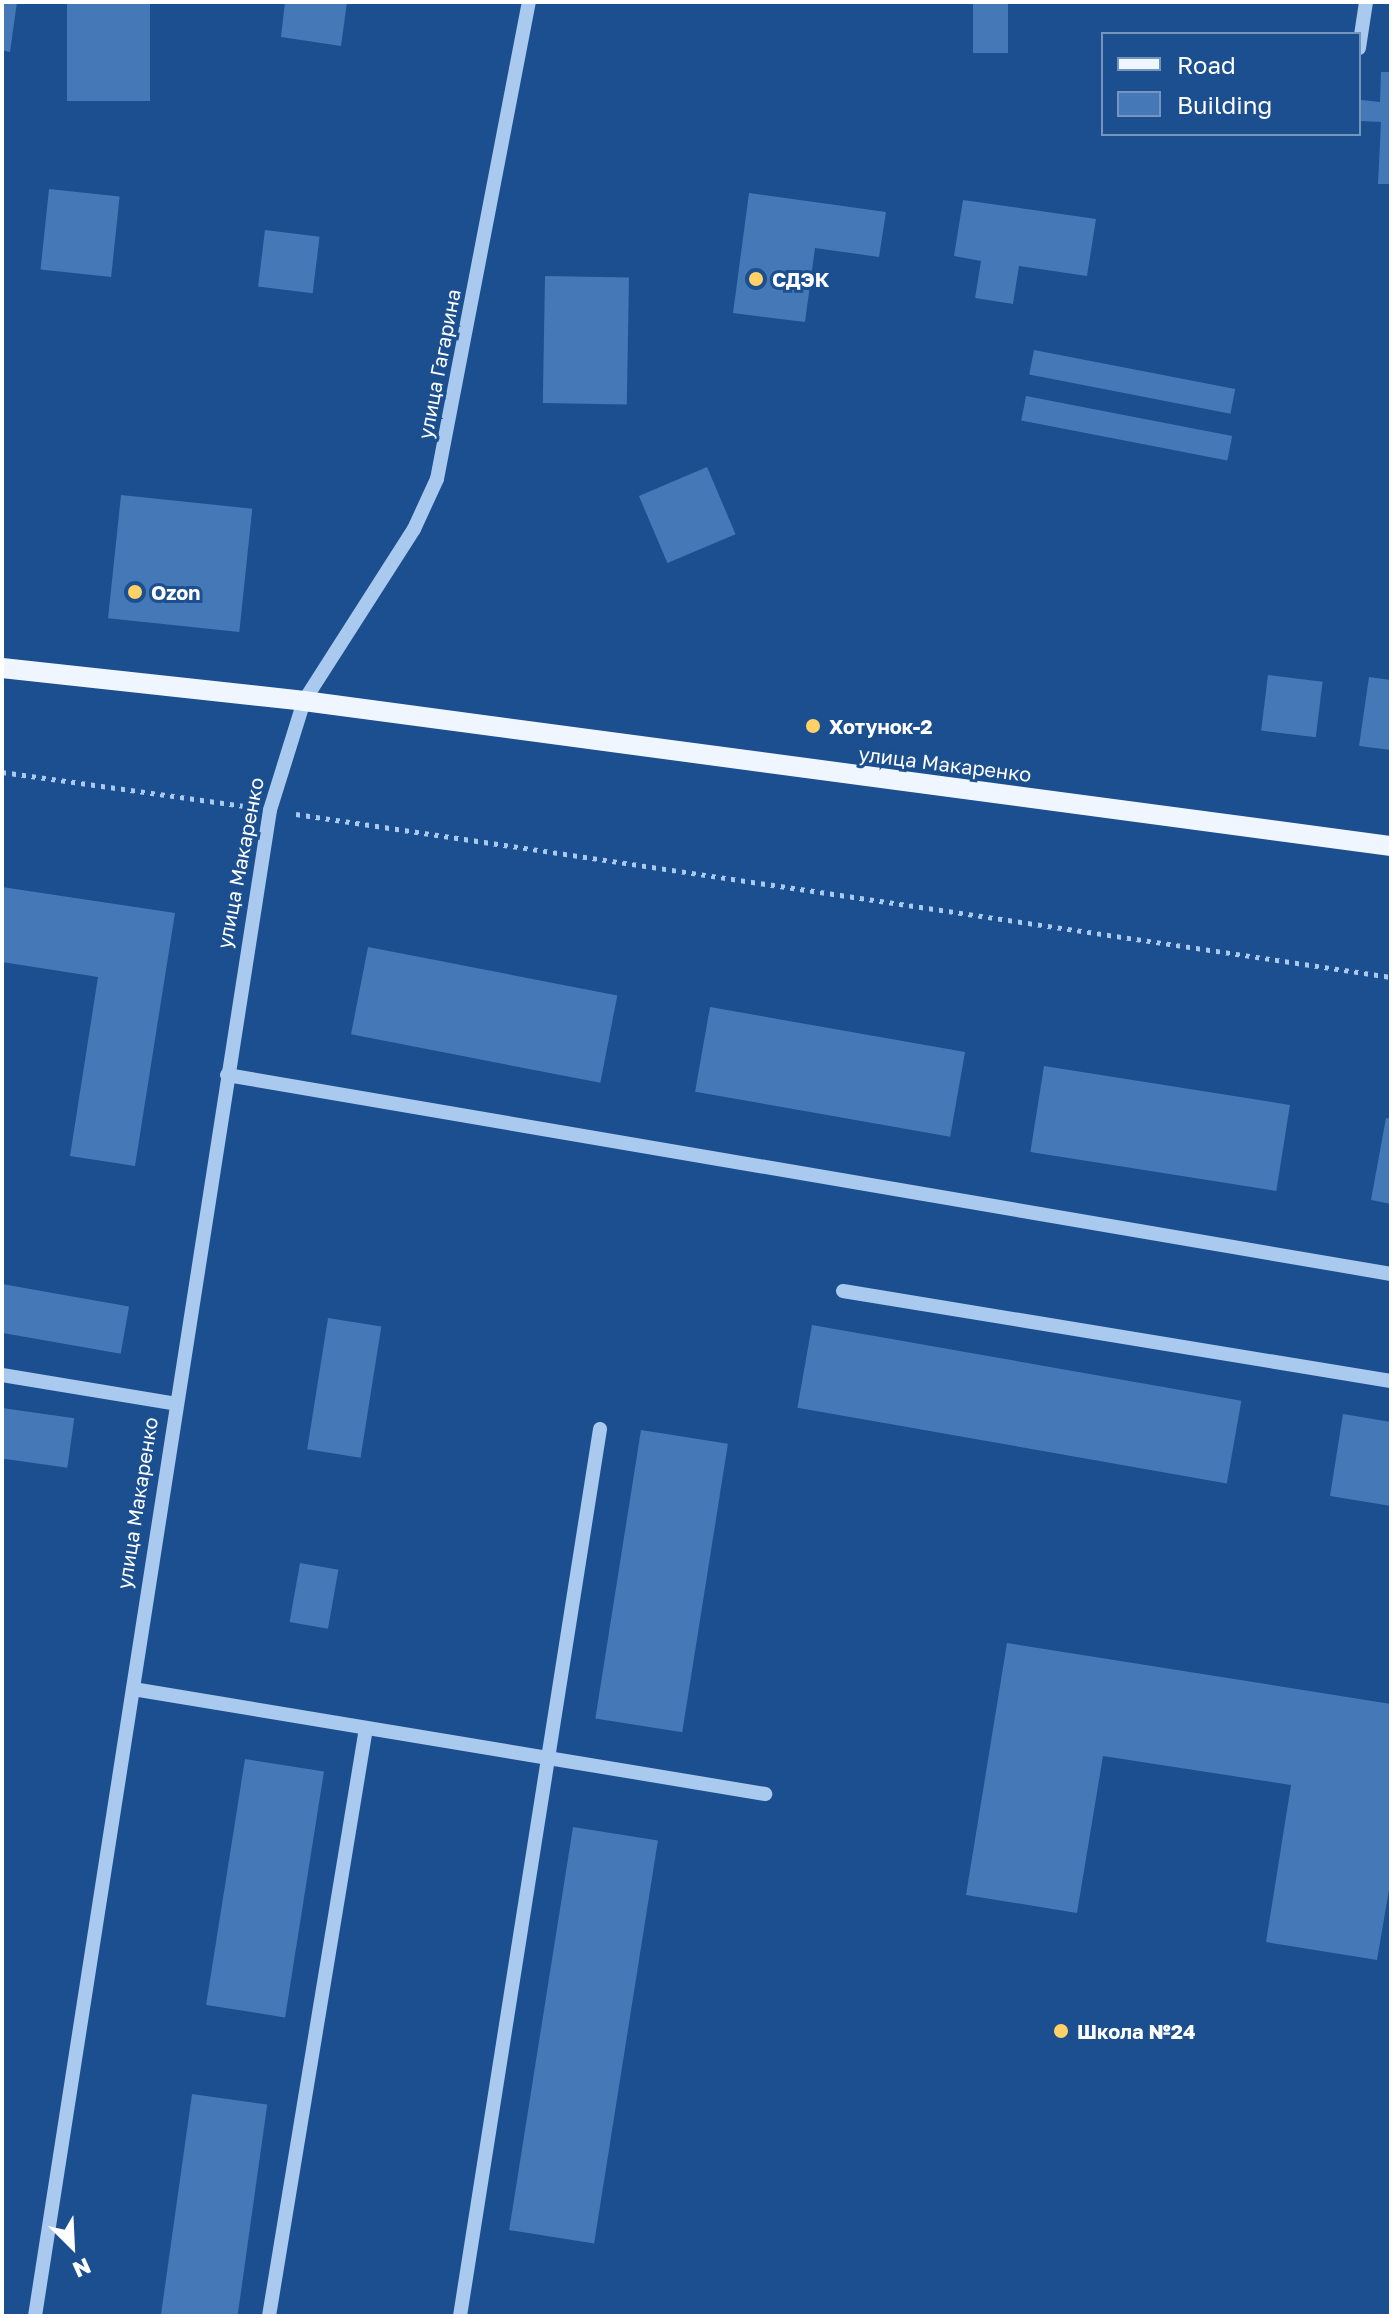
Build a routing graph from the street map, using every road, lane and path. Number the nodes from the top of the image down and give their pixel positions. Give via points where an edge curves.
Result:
1 (529, 2) edge
2 (1366, 2) edge
3 (1361, 35) edge
4 (2, 668) edge
5 (304, 701) junction
6 (2, 772) edge
7 (270, 810) junction
8 (1391, 846) edge
9 (1391, 977) edge
10 (227, 1075) junction
11 (1391, 1274) edge
12 (843, 1291) dead end
13 (2, 1375) edge
14 (1391, 1381) edge
15 (177, 1404) junction
16 (600, 1429) dead end
17 (133, 1689) junction
18 (366, 1728) junction
19 (547, 1759) junction
20 (765, 1794) dead end
21 (35, 2316) edge
22 (269, 2316) edge
23 (460, 2316) edge

1 - 5 street, улица Гагарина via 437,479 414,529
2 - 3 street
4 - 5 main road, улица Макаренко
5 - 7 street, улица Макаренко
5 - 8 main road, улица Макаренко
6 - 7 path
7 - 9 path
7 - 10 street, улица Макаренко
10 - 11 street
10 - 15 street, улица Макаренко
12 - 14 street
13 - 15 street
15 - 17 street, улица Макаренко
16 - 19 street
17 - 18 street
17 - 21 street, улица Макаренко
18 - 19 street
18 - 22 street
19 - 20 street
19 - 23 street

